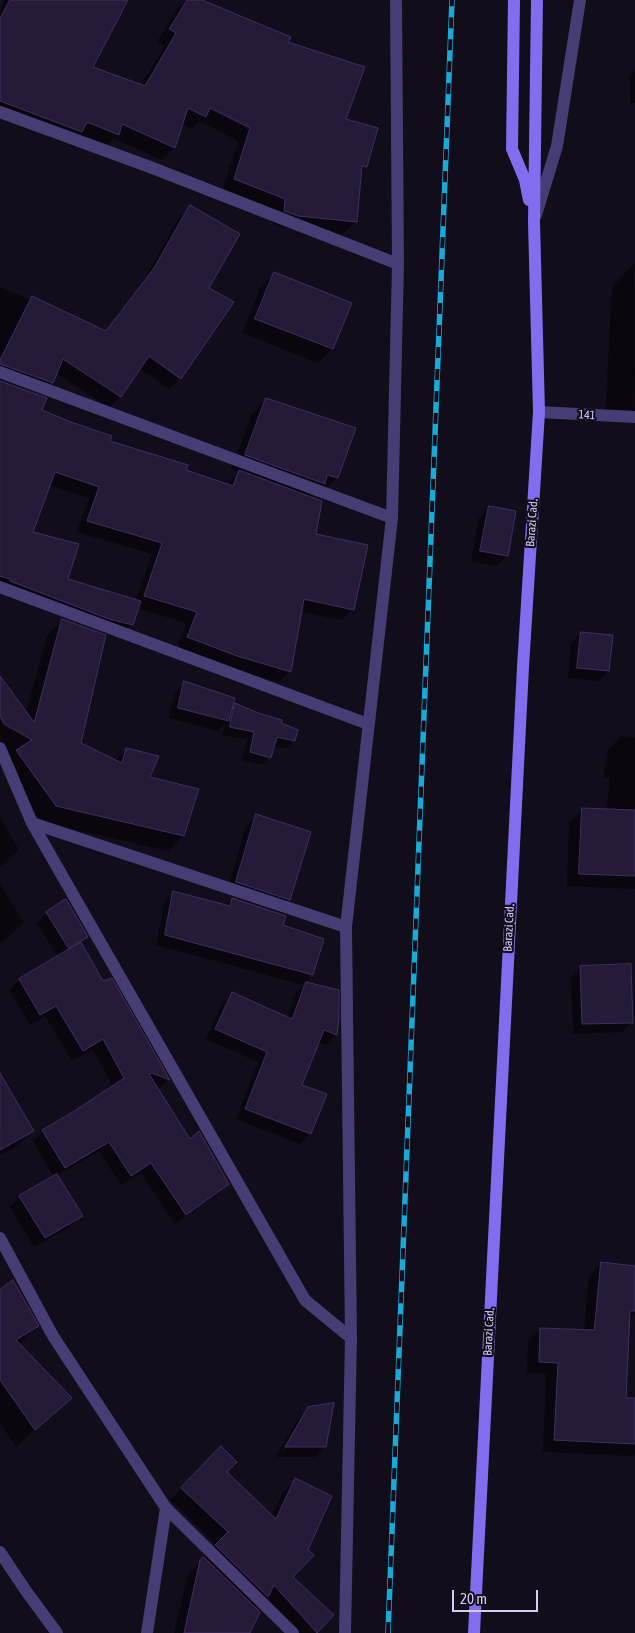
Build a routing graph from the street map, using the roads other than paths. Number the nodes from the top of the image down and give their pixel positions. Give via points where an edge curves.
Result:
1 (396, 0) edge
2 (514, 0) edge
3 (537, 0) edge
4 (580, 0) edge
5 (0, 112) edge
6 (534, 222) junction
7 (398, 264) junction
8 (0, 372) edge
9 (539, 412) junction
10 (635, 417) edge
11 (392, 518) junction
12 (0, 587) edge
13 (368, 724) junction
14 (0, 748) edge
15 (32, 823) junction
16 (346, 927) junction
17 (0, 1238) edge
18 (351, 1338) junction
19 (166, 1508) junction
20 (0, 1552) edge
21 (57, 1633) edge
22 (147, 1633) edge
23 (293, 1633) edge
24 (344, 1633) edge
25 (474, 1633) edge

1 - 7 street
2 - 6 street via 512,149 525,180
3 - 6 street
4 - 6 street via 557,146
5 - 7 street via 159,170
6 - 9 street, Barazi Cad.
7 - 11 street
8 - 11 street
9 - 10 street, 141
9 - 25 street, Barazi Cad. via 522,667
11 - 13 street
12 - 13 street
13 - 16 street
14 - 15 street
15 - 16 street
15 - 18 street via 305,1300
16 - 18 street
17 - 19 street via 53,1336
18 - 24 street
19 - 22 street
19 - 23 street
20 - 21 street

